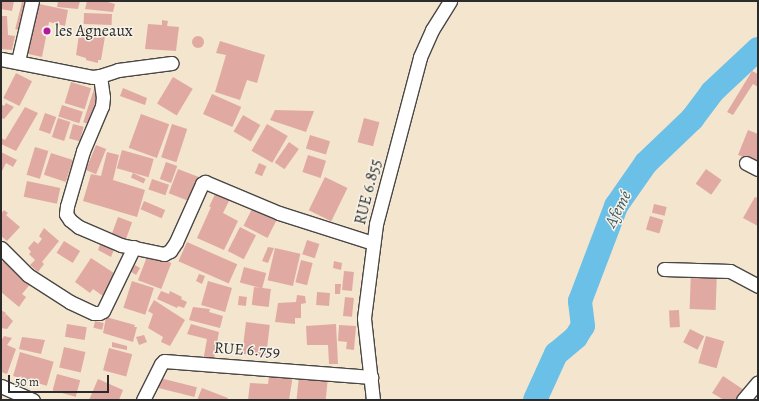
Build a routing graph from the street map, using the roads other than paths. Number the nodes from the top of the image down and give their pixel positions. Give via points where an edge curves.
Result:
1 (32, 1) edge
2 (450, 1) edge
3 (1, 59) edge
4 (18, 61) junction
5 (172, 63) dead end
6 (100, 76) junction
7 (746, 163) dead end
8 (758, 168) edge
9 (373, 243) junction
10 (134, 247) junction
11 (1, 248) edge
12 (664, 269) dead end
13 (758, 286) edge
14 (371, 377) junction
15 (758, 382) edge
16 (1, 386) edge
17 (32, 400) edge
18 (143, 400) edge
19 (373, 400) edge
20 (743, 400) edge

1 - 4 street
2 - 9 street, RUE 6.855 via 432,30 420,57
3 - 4 street
4 - 6 street via 92,77
5 - 6 street via 118,70
6 - 10 street via 102,106 83,152 66,214 79,227 121,245
7 - 8 street
9 - 10 street via 279,213 205,182 170,251 164,254
9 - 14 street, RUE 6.855 via 365,305
10 - 11 street via 103,311 99,313 70,302 28,275
12 - 13 street via 730,271
14 - 18 street, RUE 6.759 via 164,362 160,364
14 - 19 street, RUE 6.855
15 - 20 street
16 - 17 street

